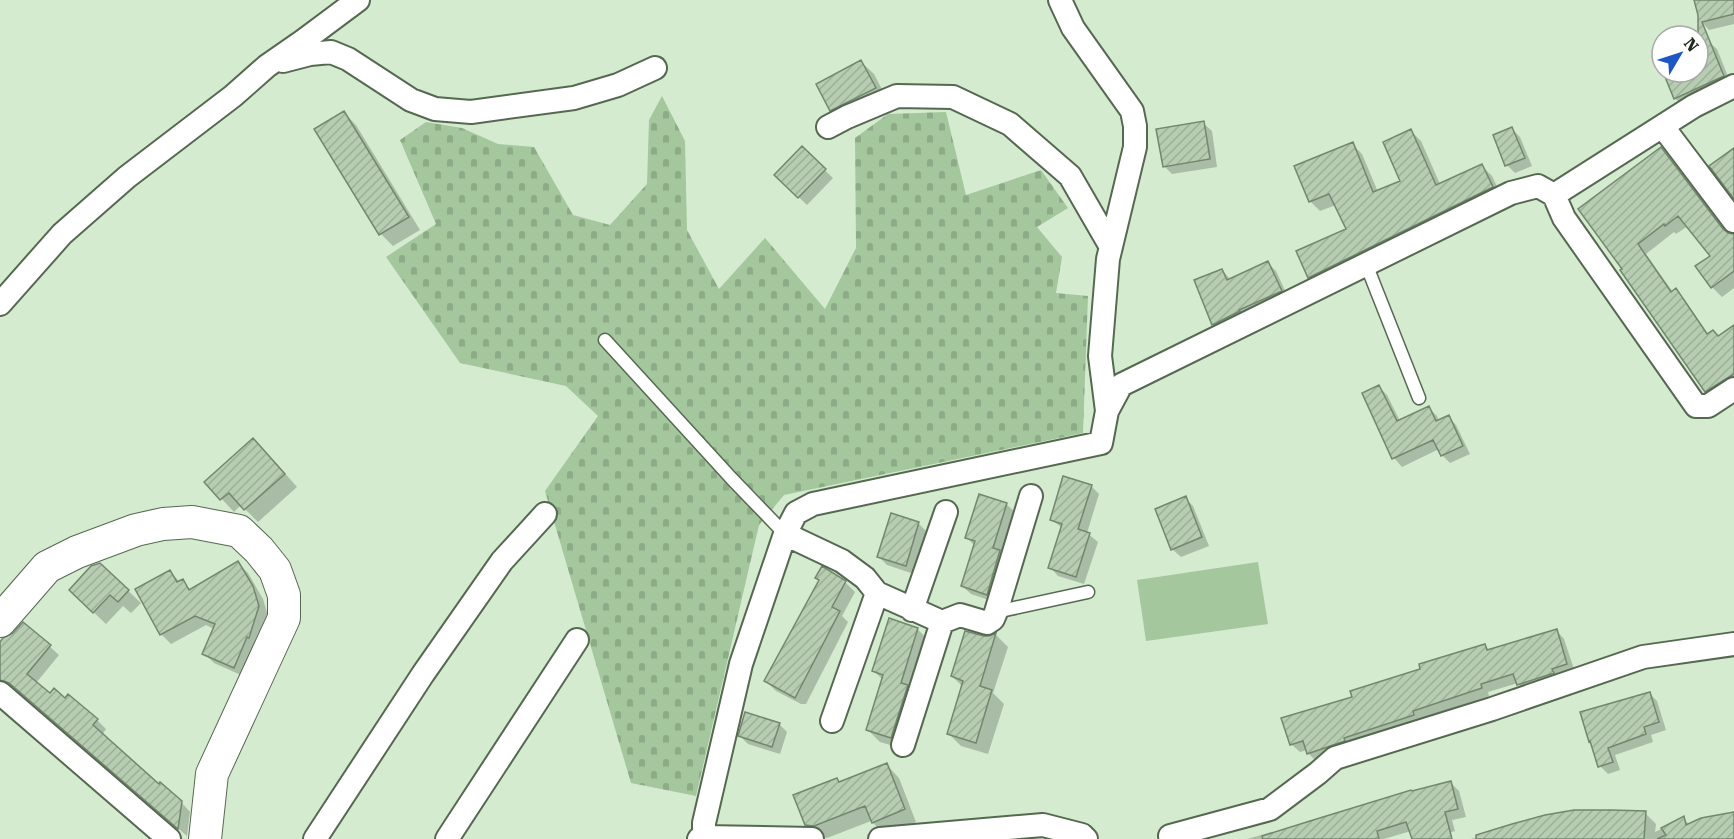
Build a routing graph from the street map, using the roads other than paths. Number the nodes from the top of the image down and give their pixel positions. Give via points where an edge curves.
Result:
1 (358, 0) edge
2 (1060, 0) edge
3 (267, 66) junction
4 (655, 68) dead end
5 (1734, 86) edge
6 (828, 127) dead end
7 (1663, 127) junction
8 (1554, 195) junction
9 (1734, 221) edge
10 (1111, 247) junction
11 (1366, 264) junction
12 (0, 304) edge
13 (605, 340) dead end
14 (1734, 389) edge
15 (1419, 398) dead end
16 (1107, 411) junction
17 (1031, 496) dead end
18 (946, 512) dead end
19 (545, 514) dead end
20 (785, 534) junction
21 (1088, 592) dead end
22 (878, 593) junction
23 (912, 610) junction
24 (996, 612) junction
25 (0, 621) edge
26 (942, 622) junction
27 (577, 640) dead end
28 (1734, 644) edge
29 (0, 693) edge
30 (832, 722) dead end
31 (903, 745) dead end
32 (1170, 836) dead end
33 (1079, 837) edge
34 (206, 838) edge
35 (702, 838) edge
36 (169, 839) edge
37 (315, 839) edge
38 (447, 839) edge
39 (812, 839) edge
40 (880, 839) edge

1 - 3 street
2 - 10 street via 1073,28 1132,111 1135,147
3 - 4 street via 330,52 348,59 411,100 435,109 471,112 574,98 618,86
3 - 12 street via 62,234
5 - 7 street
6 - 10 street via 897,96 953,97 1010,124 1070,176
7 - 8 street
7 - 9 street
8 - 11 street via 1538,186 1511,193
8 - 14 street via 1564,218 1696,406 1708,406
10 - 16 street via 1100,356
11 - 15 lane
11 - 16 street via 1121,385
13 - 20 lane
16 - 20 street via 1101,443 813,504 796,513
17 - 24 street
18 - 23 street
19 - 37 street via 502,561
20 - 22 street via 842,561
20 - 35 street via 741,664
21 - 24 lane
22 - 23 street
22 - 30 street
23 - 26 street
24 - 26 street via 987,623 960,615
25 - 34 main road via 47,567 136,530 192,522 239,531 259,550 275,570 284,595 284,618 212,774
26 - 31 street
27 - 38 street
28 - 32 street via 1643,657 1335,758 1270,809
29 - 36 street
33 - 40 street via 1043,825
35 - 39 street

